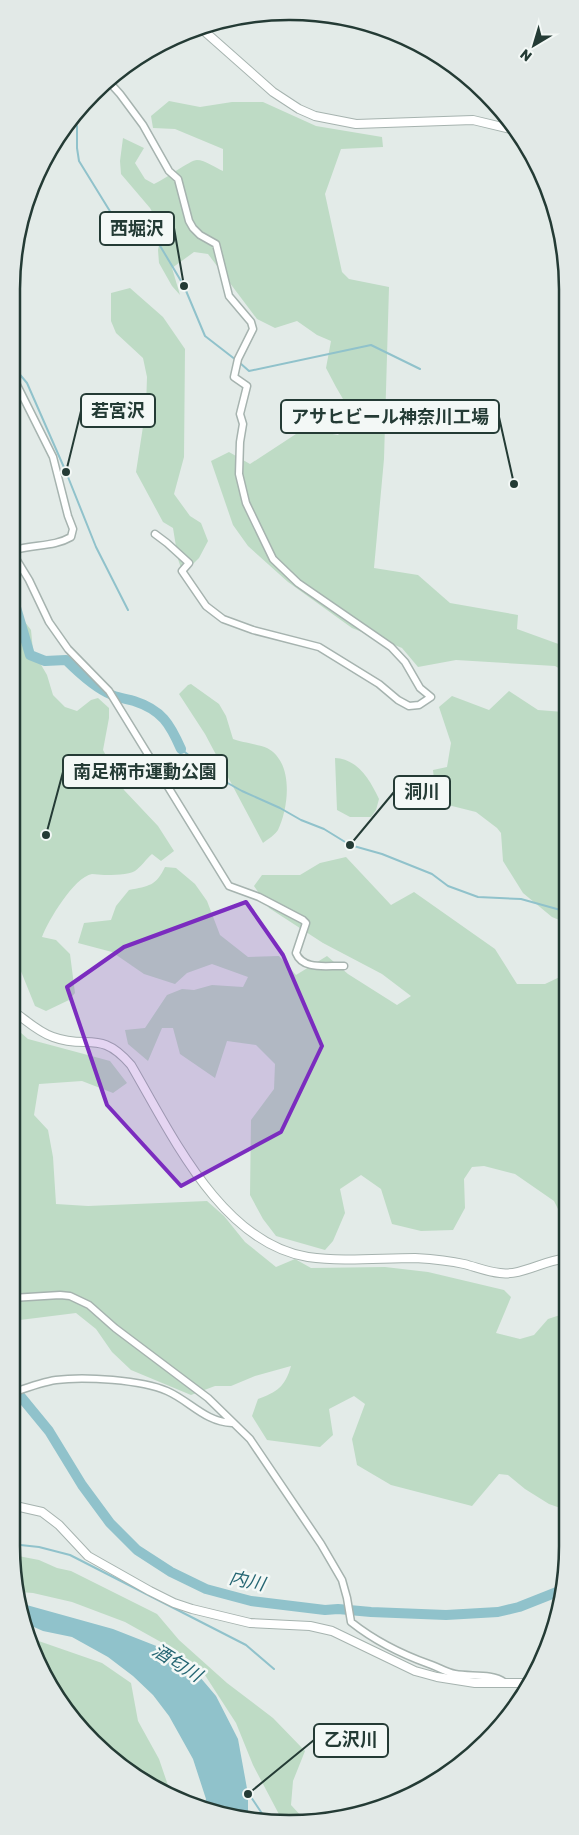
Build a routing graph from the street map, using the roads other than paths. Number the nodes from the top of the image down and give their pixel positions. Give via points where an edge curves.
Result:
1 (206, 33) edge
2 (113, 86) edge
3 (503, 126) edge
4 (20, 390) edge
5 (155, 534) dead end
6 (20, 548) edge
7 (20, 565) edge
8 (344, 966) dead end
9 (20, 1016) edge
10 (559, 1260) edge
11 (20, 1298) edge
12 (20, 1391) edge
13 (232, 1423) junction
14 (20, 1507) edge
15 (504, 1682) junction
16 (521, 1683) edge

1 - 3 street via 273,92 299,110 315,116 356,124 473,120
2 - 5 street via 143,125 169,171 178,179 189,221 200,235 216,244 229,296 251,322 252,329 238,359 234,377 247,386 240,414 243,424 239,474 246,503 261,536 273,559 298,583 392,647 420,688 431,697 419,705 409,706 319,647 223,619 206,606 182,572 189,563
4 - 6 street via 53,457 73,529 71,537 62,542
7 - 8 street via 49,622 68,649 109,690 229,886 259,897 306,923 296,953 303,963 309,966
9 - 10 street via 54,1038 103,1043 122,1054 202,1182 236,1219 272,1245 309,1257 442,1259 501,1274
11 - 13 street via 70,1296 89,1305 208,1398
12 - 13 street via 56,1380 136,1383 166,1390 205,1416
13 - 15 street via 250,1439 338,1571 351,1622 381,1643 408,1656 455,1674 497,1678
14 - 15 street via 42,1512 88,1556 183,1606 235,1620 332,1631 415,1671 436,1677 458,1682
15 - 16 street

